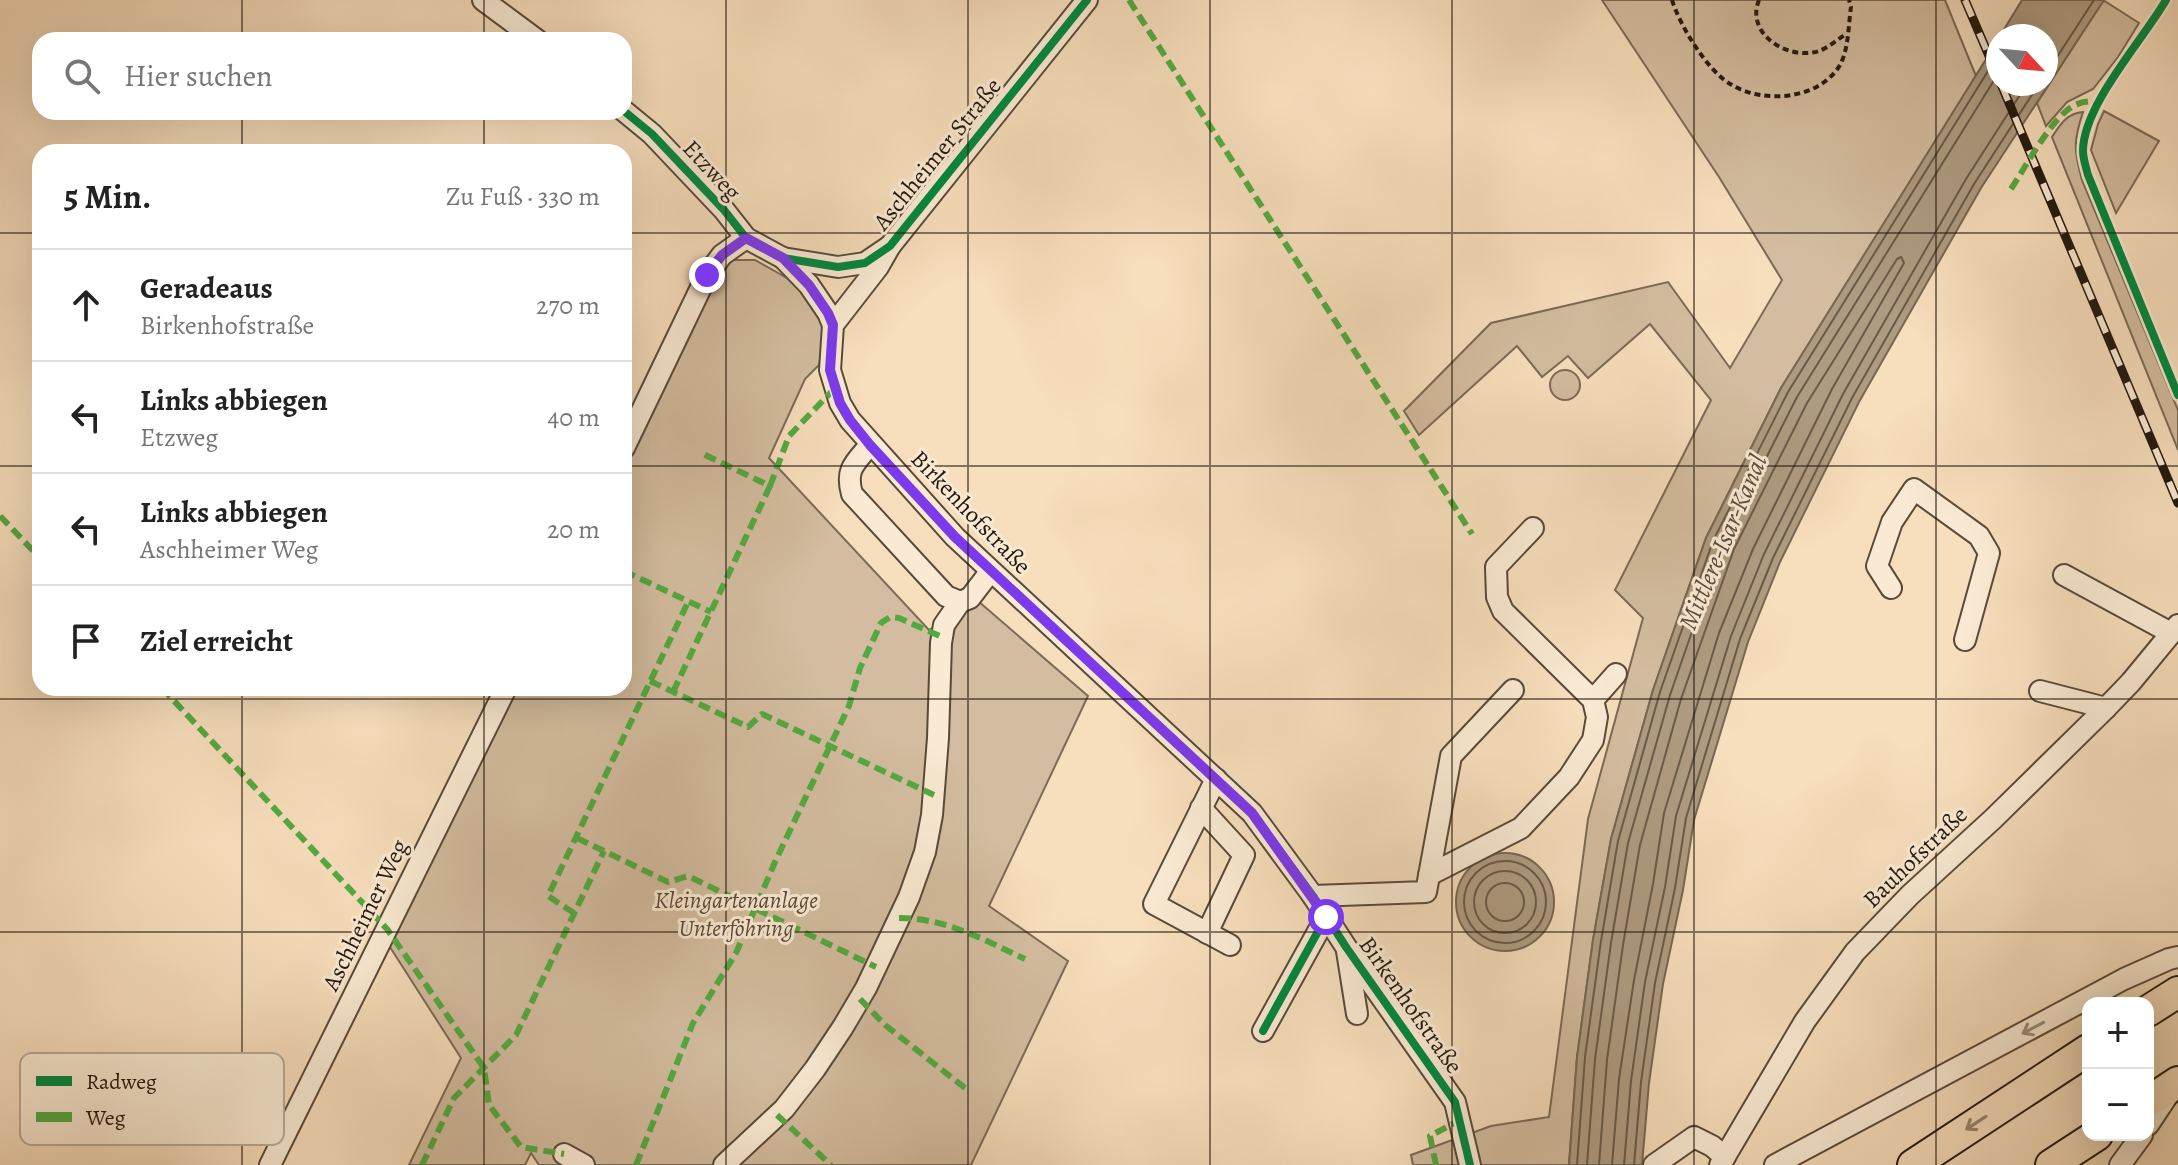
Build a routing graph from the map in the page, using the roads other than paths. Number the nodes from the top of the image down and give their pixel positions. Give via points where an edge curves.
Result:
1 (483, 0) edge
2 (1087, 0) edge
3 (526, 32) edge
4 (632, 118) edge
5 (746, 238) junction
6 (890, 246) junction
7 (783, 258) junction
8 (833, 325) junction
9 (632, 431) edge
10 (870, 445) junction
11 (1533, 528) dead end
12 (990, 572) junction
13 (2064, 575) dead end
14 (1891, 588) dead end
15 (960, 602) junction
16 (2175, 629) edge
17 (1965, 640) dead end
18 (1616, 674) dead end
19 (1513, 690) dead end
20 (2040, 691) dead end
21 (502, 696) edge
22 (1593, 700) junction
23 (2106, 708) junction
24 (1216, 779) junction
25 (1201, 808) junction
26 (1429, 875) junction
27 (1313, 896) junction
28 (1326, 917) junction
29 (1207, 933) junction
30 (1230, 945) dead end
31 (1346, 947) junction
32 (2178, 957) edge
33 (2178, 992) edge
34 (2154, 1007) edge
35 (1357, 1014) dead end
36 (1263, 1031) dead end
37 (2082, 1054) edge
38 (2176, 1083) edge
39 (2154, 1098) edge
40 (2154, 1116) edge
41 (284, 1137) edge
42 (2088, 1141) edge
43 (2138, 1141) edge
44 (280, 1145) edge
45 (564, 1154) dead end
46 (1722, 1161) edge
47 (1658, 1162) edge
48 (270, 1165) edge
49 (584, 1165) edge
50 (724, 1165) edge
51 (1470, 1165) edge
52 (1775, 1165) edge
53 (1913, 1165) edge
54 (2051, 1165) edge
55 (2120, 1165) edge

1 - 3 street
2 - 6 street, Aschheimer Straße
4 - 5 street, Etzweg
5 - 7 street, Etzweg
5 - 9 street via 722,255 707,275
6 - 7 street, Aschheimer Straße via 865,263 838,267
6 - 8 street
7 - 8 street, Etzweg via 809,285
8 - 10 street, Birkenhofstraße via 830,370 840,403
10 - 12 street, Birkenhofstraße
10 - 15 street via 850,469 852,494 946,596
11 - 22 street via 1496,567 1497,597 1503,611
12 - 15 street via 970,598
12 - 24 street, Birkenhofstraße
13 - 16 street
14 - 17 street via 1877,566 1892,522 1914,489 1979,536 1989,553
15 - 50 street via 944,625 932,815 909,897 866,988 822,1059 784,1109
16 - 23 street, Bauhofstraße
18 - 22 street
19 - 26 street via 1451,756
20 - 23 street
21 - 41 street, Aschheimer Weg
22 - 26 street via 1593,740 1569,777 1521,828
23 - 46 street, Bauhofstraße via 1855,952 1805,1021
24 - 25 street
24 - 27 street, Birkenhofstraße via 1252,813
25 - 29 street via 1244,855
25 - 29 street via 1154,904
26 - 27 street via 1426,892
27 - 28 street, Birkenhofstraße
28 - 31 street, Birkenhofstraße
28 - 36 street
29 - 30 street
31 - 35 street
31 - 51 street, Birkenhofstraße via 1455,1102
32 -> 52 street via 2124,979
33 - 34 highway
37 -> 53 highway
38 - 39 highway
38 - 40 street
42 - 54 highway
43 - 55 street
44 - 48 street, Aschheimer Weg
45 - 49 street
46 - 47 street via 1712,1146 1694,1137

